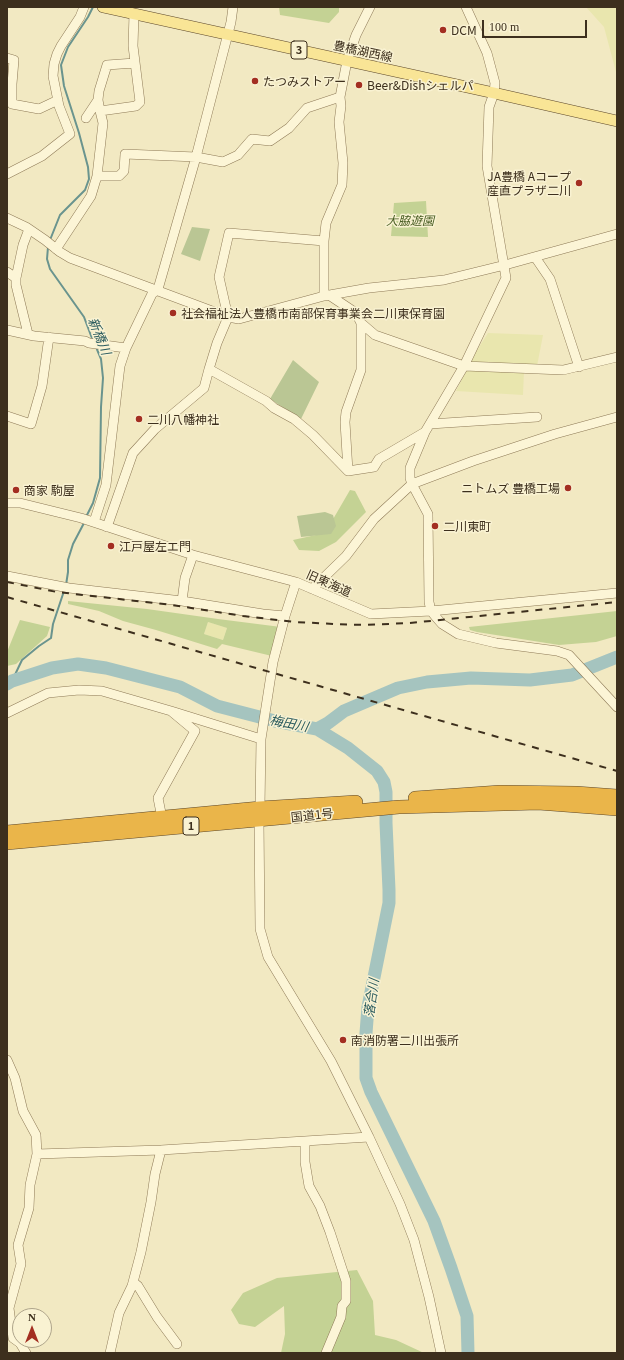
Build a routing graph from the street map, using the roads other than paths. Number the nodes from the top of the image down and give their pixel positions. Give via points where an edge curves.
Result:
1 (84, 7) edge
2 (103, 7) edge
3 (233, 7) edge
4 (370, 7) edge
5 (466, 7) edge
6 (134, 14) junction
7 (227, 34) junction
8 (7, 58) edge
9 (347, 61) junction
10 (135, 63) junction
11 (494, 93) junction
12 (340, 97) junction
13 (58, 100) junction
14 (98, 100) junction
15 (100, 112) junction
16 (86, 118) dead end
17 (617, 122) edge
18 (196, 157) junction
19 (7, 174) edge
20 (97, 176) junction
21 (7, 218) edge
22 (29, 229) junction
23 (617, 234) edge
24 (324, 241) junction
25 (55, 248) junction
26 (535, 256) junction
27 (505, 265) junction
28 (7, 272) edge
29 (16, 278) junction
30 (156, 291) junction
31 (327, 295) junction
32 (228, 318) junction
33 (362, 323) junction
34 (7, 330) edge
35 (28, 334) junction
36 (49, 337) junction
37 (126, 348) junction
38 (617, 357) edge
39 (464, 366) junction
40 (579, 367) junction
41 (209, 369) junction
42 (7, 416) edge
43 (537, 417) dead end
44 (617, 417) edge
45 (427, 428) junction
46 (348, 471) junction
47 (412, 484) junction
48 (7, 503) edge
49 (88, 520) junction
50 (107, 527) junction
51 (193, 555) junction
52 (7, 576) edge
53 (296, 582) junction
54 (312, 590) junction
55 (617, 593) edge
56 (182, 601) junction
57 (431, 611) junction
58 (285, 616) junction
59 (617, 707) edge
60 (171, 711) junction
61 (7, 713) edge
62 (262, 737) junction
63 (616, 800) edge
64 (260, 814) junction
65 (162, 818) junction
66 (7, 832) edge
67 (7, 843) edge
68 (7, 1060) edge
69 (369, 1137) junction
70 (305, 1141) junction
71 (161, 1150) junction
72 (38, 1154) junction
73 (133, 1282) junction
74 (10, 1338) edge
75 (177, 1344) dead end
76 (26, 1353) edge
77 (110, 1353) edge
78 (326, 1353) edge
79 (441, 1353) edge

1 - 13 street via 55,59 53,76
2 - 6 main road, 豊橋湖西線 / 3
3 - 7 street
4 - 9 street
5 - 11 street via 487,53 495,83
6 - 7 main road, 豊橋湖西線 / 3
6 - 10 street
7 - 9 main road, 豊橋湖西線 / 3
7 - 18 street
8 - 13 street via 14,60 12,104 38,109
9 - 11 main road, 豊橋湖西線 / 3
9 - 12 street
10 - 14 street via 107,65
10 - 15 street via 140,102 136,106
11 - 17 main road, 豊橋湖西線 / 3
11 - 27 street via 489,107 487,166
12 - 18 street via 307,108 289,128 270,141 252,139 238,155 223,162
12 - 24 street via 339,122 344,163 342,186 326,223
13 - 19 street via 70,134 42,156
14 - 15 street
14 - 16 street
15 - 20 street via 103,123
18 - 20 street via 125,154 124,172 119,176
18 - 30 street
20 - 25 street via 91,196
21 - 22 street
22 - 25 street
22 - 29 street
23 - 26 street
24 - 31 street
24 - 32 street via 229,233 219,277
25 - 30 street via 70,258
26 - 27 street
26 - 40 street via 550,279
27 - 31 street via 444,280
27 - 39 street via 506,278
28 - 29 street
29 - 35 street
30 - 32 street
30 - 37 street via 152,294
31 - 32 street via 239,319
31 - 33 street via 356,313
32 - 41 street
33 - 39 street via 374,335
33 - 46 street via 361,370 345,422
34 - 35 street
35 - 36 street
36 - 37 street
36 - 42 street via 42,386 31,424
37 - 49 street via 120,366 106,485
38 - 40 street
39 - 40 street via 563,370
39 - 45 street
41 - 46 street via 294,419
41 - 50 street via 204,388 155,429 133,453
43 - 45 street
44 - 47 street via 555,434
45 - 46 street via 379,458 374,467
45 - 47 street via 410,468
47 - 54 street via 374,519 346,556
47 - 57 street via 428,514
48 - 49 street, 旧東海道 via 20,503
49 - 50 street, 旧東海道
50 - 51 street, 旧東海道
51 - 53 street, 旧東海道
51 - 56 street via 185,578
52 - 56 street via 65,587
53 - 54 street, 旧東海道
53 - 58 street
54 - 57 street, 旧東海道 via 371,614
55 - 57 street, 旧東海道
56 - 58 street
57 - 59 street via 442,624 458,634 569,655
58 - 62 street via 273,662
60 - 61 street via 102,691 79,690 48,693
60 - 62 street
60 - 65 street via 195,731 158,798
62 - 64 street
63 - 64 highway, 国道1号 / 1 via 576,793 500,792
64 - 65 highway, 国道1号 / 1
64 - 67 highway, 国道1号 / 1
64 - 69 street via 260,929 268,956 331,1061
65 - 66 highway, 国道1号 / 1
68 - 72 street via 15,1078 23,1111 36,1135
69 - 70 street
69 - 79 street via 414,1240
70 - 71 street
70 - 78 street via 309,1186 320,1206 346,1280 346,1301
71 - 72 street
71 - 73 street
72 - 74 street via 30,1185 29,1208 18,1245 21,1264 9,1308
73 - 75 street
73 - 77 street via 119,1313
74 - 76 street via 20,1343

